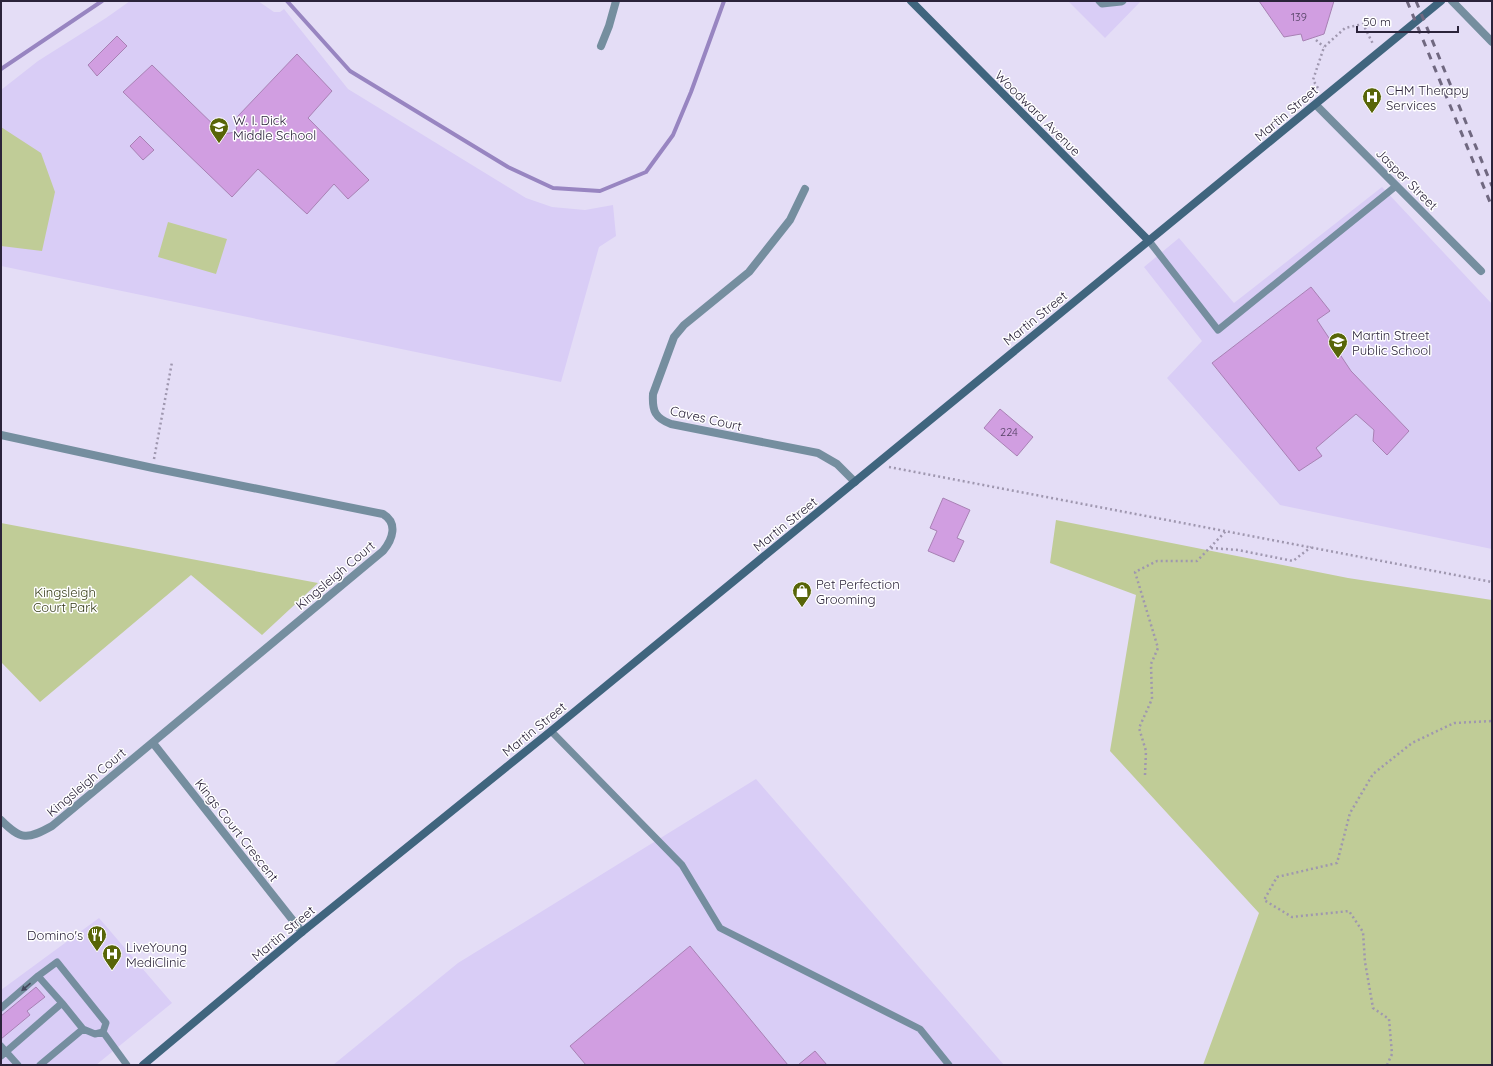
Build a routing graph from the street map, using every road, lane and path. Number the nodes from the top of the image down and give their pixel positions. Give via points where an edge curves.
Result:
1 (616, 1) edge
2 (911, 1) edge
3 (1099, 1) edge
4 (1123, 1) edge
5 (1441, 1) edge
6 (1452, 1) edge
7 (1316, 40) dead end
8 (1492, 42) edge
9 (601, 46) dead end
10 (1324, 47) junction
11 (1378, 52) junction
12 (1324, 97) junction
13 (1316, 105) junction
14 (1396, 186) junction
15 (805, 189) dead end
16 (1149, 241) junction
17 (1481, 271) dead end
18 (172, 362) dead end
19 (1, 434) edge
20 (875, 465) junction
21 (153, 468) junction
22 (855, 482) junction
23 (1226, 531) junction
24 (1311, 547) junction
25 (1210, 548) junction
26 (1492, 582) edge
27 (1492, 721) edge
28 (551, 731) junction
29 (153, 743) junction
30 (1145, 775) dead end
31 (1, 820) edge
32 (302, 932) junction
33 (38, 976) junction
34 (62, 1003) junction
35 (1, 1008) edge
36 (83, 1029) junction
37 (103, 1032) junction
38 (3, 1051) edge
39 (18, 1065) edge
40 (40, 1065) edge
41 (127, 1065) edge
42 (143, 1065) edge
43 (949, 1065) edge
44 (1387, 1065) edge

1 - 9 street
2 - 16 street, Woodward Avenue
3 - 4 lane via 1102,4
5 - 11 street, Martin Street
6 - 8 street
7 - 10 path
10 - 11 path via 1345,28 1363,24
10 - 12 path via 1313,80
11 - 12 street, Martin Street
12 - 13 street, Martin Street
13 - 14 street, Jasper Street
13 - 16 street, Martin Street
14 - 16 lane via 1218,330
14 - 17 street, Jasper Street
15 - 22 street, Caves Court via 790,220 749,272 684,324 674,337 653,394 653,404 661,420 671,424 818,453 837,464
16 - 20 street, Martin Street
18 - 21 path
19 - 21 street, Kingsleigh Court
20 - 22 street, Martin Street
20 - 23 path
21 - 29 street, Kingsleigh Court via 383,514 393,528 383,551
22 - 28 street, Martin Street
23 - 24 path
23 - 25 path
24 - 25 path via 1292,561 1238,550
24 - 26 path
25 - 30 path via 1197,561 1157,561 1136,572 1158,648 1151,664 1152,699 1139,728 1146,751
27 - 44 path via 1454,724 1412,743 1373,774 1350,812 1337,863 1276,877 1264,900 1292,917 1349,911 1363,932 1365,962 1374,1008 1389,1019 1392,1054
28 - 32 street, Martin Street
28 - 43 lane via 682,865 720,928 920,1029
29 - 31 street, Kingsleigh Court via 52,826 41,832 27,836 19,834
29 - 32 street, Kings Court Crescent
32 - 42 street, Martin Street
33 - 34 lane
33 -> 35 lane
33 - 37 lane via 57,962 106,1023
34 - 36 lane
34 - 38 lane
36 - 37 lane via 95,1034
36 - 40 lane
37 - 41 lane
38 - 39 lane

